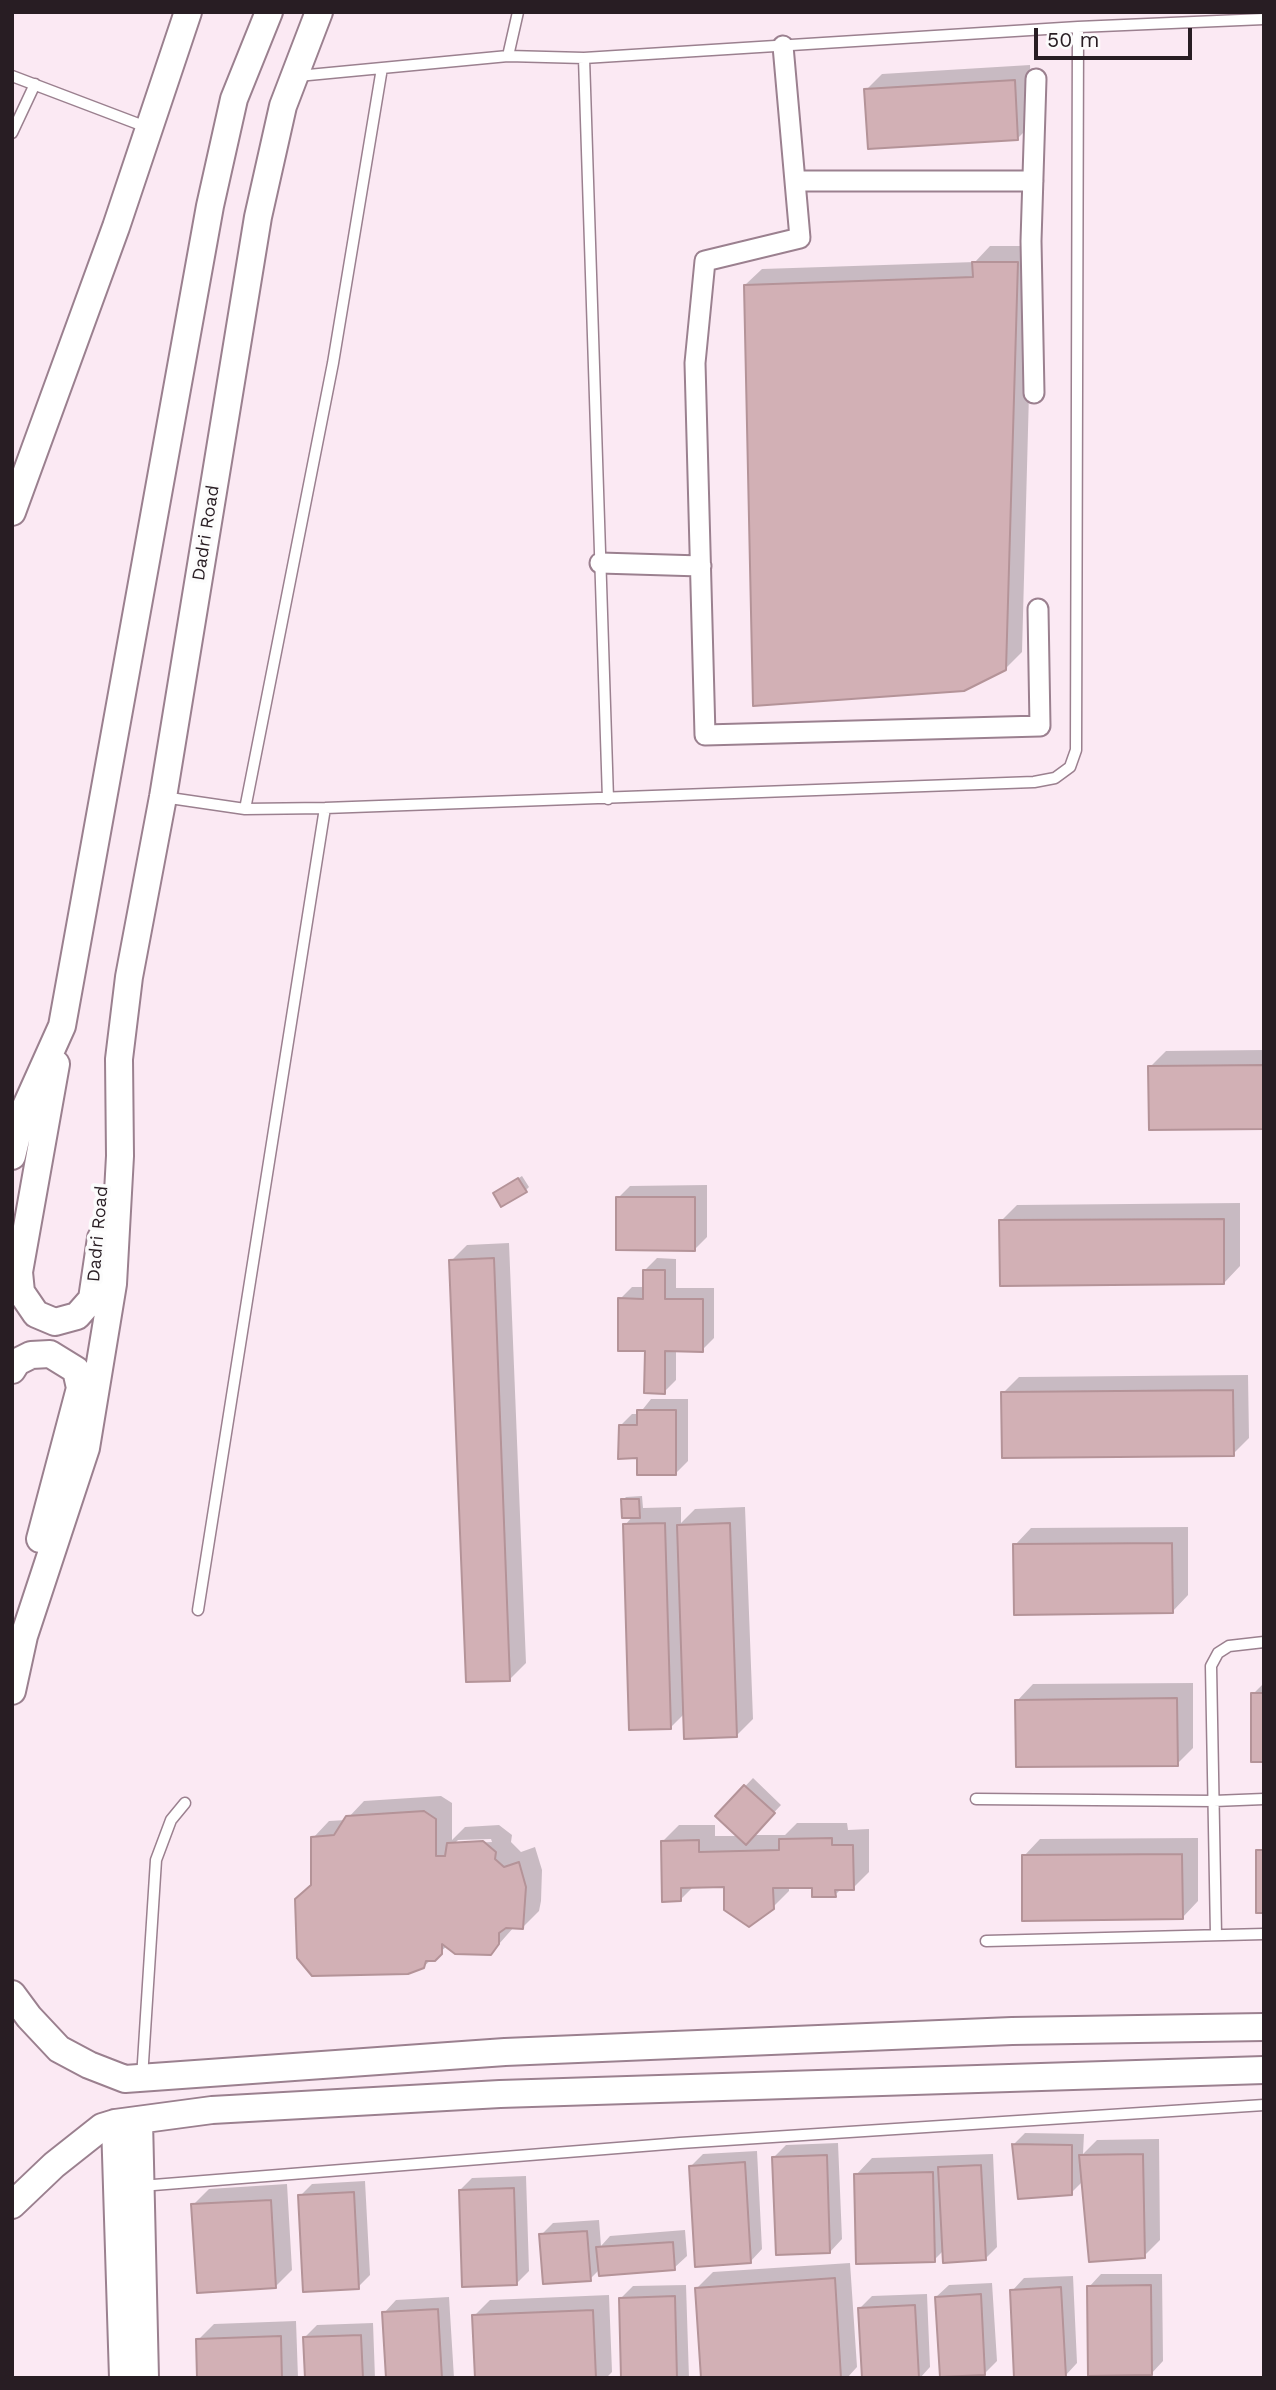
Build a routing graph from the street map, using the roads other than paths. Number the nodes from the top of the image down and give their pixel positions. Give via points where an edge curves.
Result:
1 (188, 12) edge
2 (269, 12) edge
3 (319, 12) edge
4 (518, 12) edge
5 (1264, 19) edge
6 (1078, 27) junction
7 (783, 46) junction
8 (508, 56) junction
9 (584, 58) junction
10 (382, 68) junction
11 (12, 76) edge
12 (294, 76) junction
13 (1036, 79) dead end
14 (35, 84) junction
15 (149, 128) junction
16 (12, 133) edge
17 (795, 181) junction
18 (1033, 181) junction
19 (1034, 393) dead end
20 (20, 465) edge
21 (12, 512) edge
22 (600, 563) junction
23 (701, 566) junction
24 (1038, 609) dead end
25 (163, 797) junction
26 (608, 799) junction
27 (325, 808) junction
28 (245, 809) junction
29 (62, 1026) junction
30 (119, 1059) junction
31 (12, 1156) edge
32 (12, 1370) edge
33 (198, 1610) dead end
34 (24, 1636) junction
35 (1264, 1642) edge
36 (12, 1690) edge
37 (976, 1799) dead end
38 (1264, 1799) edge
39 (1214, 1801) junction
40 (186, 1803) dead end
41 (1264, 1934) edge
42 (1216, 1935) junction
43 (986, 1941) dead end
44 (12, 1994) edge
45 (1264, 2027) edge
46 (265, 2070) junction
47 (1264, 2070) edge
48 (142, 2078) junction
49 (1264, 2105) edge
50 (267, 2107) junction
51 (127, 2121) junction
52 (128, 2187) junction
53 (12, 2205) edge
54 (122, 2378) edge
55 (145, 2378) edge

1 - 15 main road
2 - 29 main road, Dadri Road via 234,99 211,206
3 - 12 main road, Dadri Road
4 - 8 lane
5 - 6 lane
6 - 7 lane
6 - 26 lane via 1076,750 1070,767 1055,778 1034,782
7 - 9 lane
7 - 17 street
8 - 9 lane
8 - 10 lane
9 - 22 lane
10 - 12 lane
10 - 28 lane via 333,363
11 - 14 lane
12 - 25 main road, Dadri Road via 258,218
13 - 18 street
14 - 15 lane
14 - 16 lane
15 - 20 main road via 116,227
17 - 18 street
17 - 23 street via 800,238 705,261 695,363
18 - 19 street
20 - 21 main road
22 - 23 street
22 - 26 lane
23 - 24 street via 705,736 1040,726
25 - 28 lane
25 - 30 main road, Dadri Road
26 - 27 lane
27 - 28 lane
27 - 33 lane
29 - 30 main road, Dadri Road via 19,1272 21,1292 36,1314 55,1322 78,1316 92,1299 101,1242 102,1167
29 - 31 main road, Dadri Road via 22,1115
30 - 34 main road, Dadri Road via 120,1156 113,1284 86,1448
32 - 34 main road, Dadri Road via 31,1355 50,1354 76,1370 80,1388 43,1524
34 - 36 main road, Dadri Road
35 - 39 lane via 1229,1646 1211,1666
37 - 39 lane
38 - 39 lane
39 - 42 lane
40 - 48 lane via 171,1820 156,1860
41 - 42 lane
42 - 43 lane
44 - 48 main road via 59,2049 125,2079
45 - 46 main road via 1012,2031 505,2052
46 - 48 main road
46 - 50 main road
47 - 50 main road via 500,2094
49 - 52 lane via 680,2143
50 - 51 main road
51 - 52 main road
51 - 53 main road via 94,2133
52 - 54 main road
52 - 55 main road

